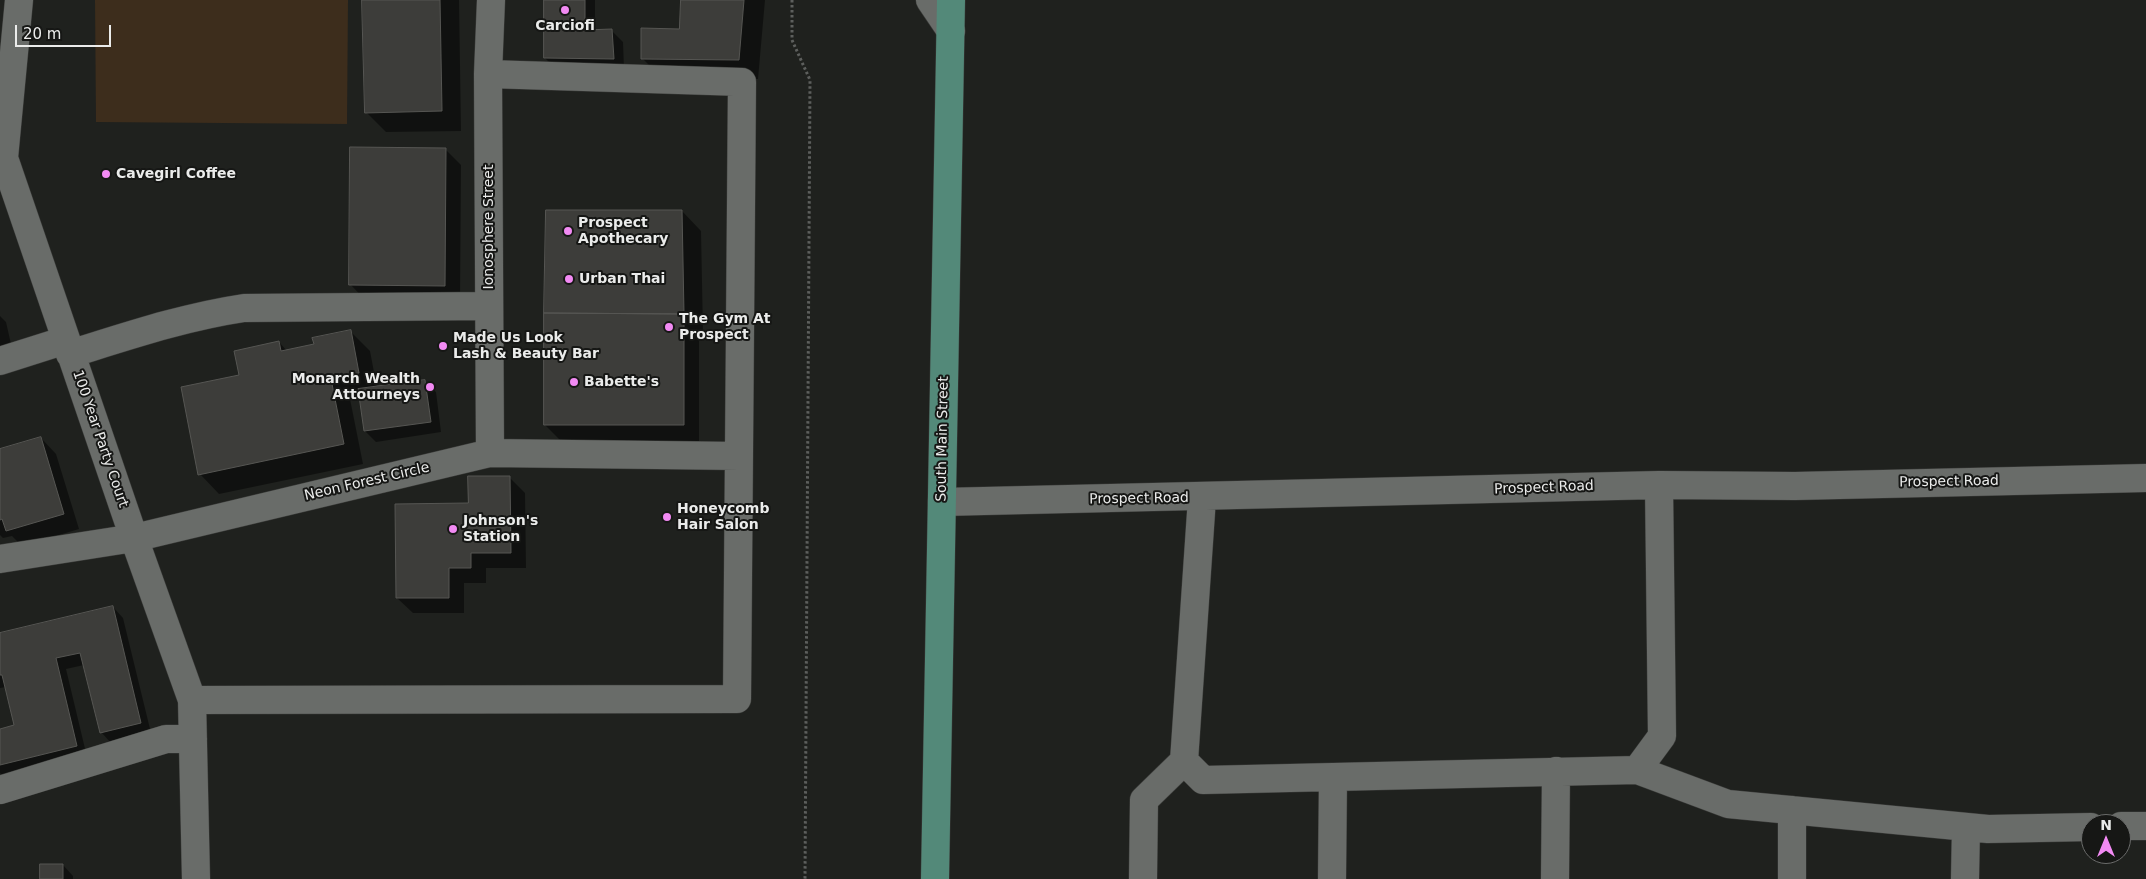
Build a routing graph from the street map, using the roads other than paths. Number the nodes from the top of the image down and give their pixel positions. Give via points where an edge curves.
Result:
1 (19, 0) edge
2 (492, 0) edge
3 (930, 0) edge
4 (951, 0) edge
5 (951, 31) junction
6 (488, 74) junction
7 (2, 158) edge
8 (489, 306) junction
9 (68, 347) junction
10 (0, 361) edge
11 (490, 453) junction
12 (739, 456) junction
13 (2146, 478) edge
14 (1659, 485) junction
15 (1202, 498) junction
16 (942, 502) junction
17 (134, 538) junction
18 (0, 559) edge
19 (192, 700) junction
20 (193, 739) junction
21 (1184, 761) junction
22 (1637, 770) junction
23 (1556, 771) junction
24 (1333, 777) junction
25 (0, 790) edge
26 (1792, 810) junction
27 (2131, 826) edge
28 (2146, 826) edge
29 (1966, 827) junction
30 (2081, 827) edge
31 (196, 879) edge
32 (935, 879) edge
33 (1143, 879) edge
34 (1332, 879) edge
35 (1555, 879) edge
36 (1792, 879) edge
37 (1966, 879) edge

1 - 7 street, 100 Year Party Court
2 - 6 street, Ionosphere Street
3 - 5 street
4 - 5 main road, South Main Street
5 - 16 main road, South Main Street
6 - 8 street, Ionosphere Street
6 - 12 street via 742,82
7 - 9 street, 100 Year Party Court
8 - 9 street via 244,308 205,314
8 - 11 street, Ionosphere Street
9 - 10 street
9 - 17 street, 100 Year Party Court
11 - 12 street, Neon Forest Circle
11 - 17 street, Neon Forest Circle
12 - 19 street via 737,698
13 - 14 street, Prospect Road via 1795,486
14 - 15 street, Prospect Road
14 - 22 street via 1662,736
15 - 16 street, Prospect Road
15 - 21 street
16 - 32 main road, South Main Street
17 - 18 street, Neon Forest Circle
17 - 19 street, 100 Year Party Court
19 - 20 street, 100 Year Party Court
20 - 25 street via 166,739
20 - 31 street, 100 Year Party Court
21 - 24 street via 1202,780
21 - 33 street via 1144,800
22 - 23 street
22 - 26 street via 1728,804
23 - 24 street
23 - 35 street
24 - 34 street
26 - 29 street
26 - 36 street
27 - 28 street
29 - 30 street via 1988,830
29 - 37 street

